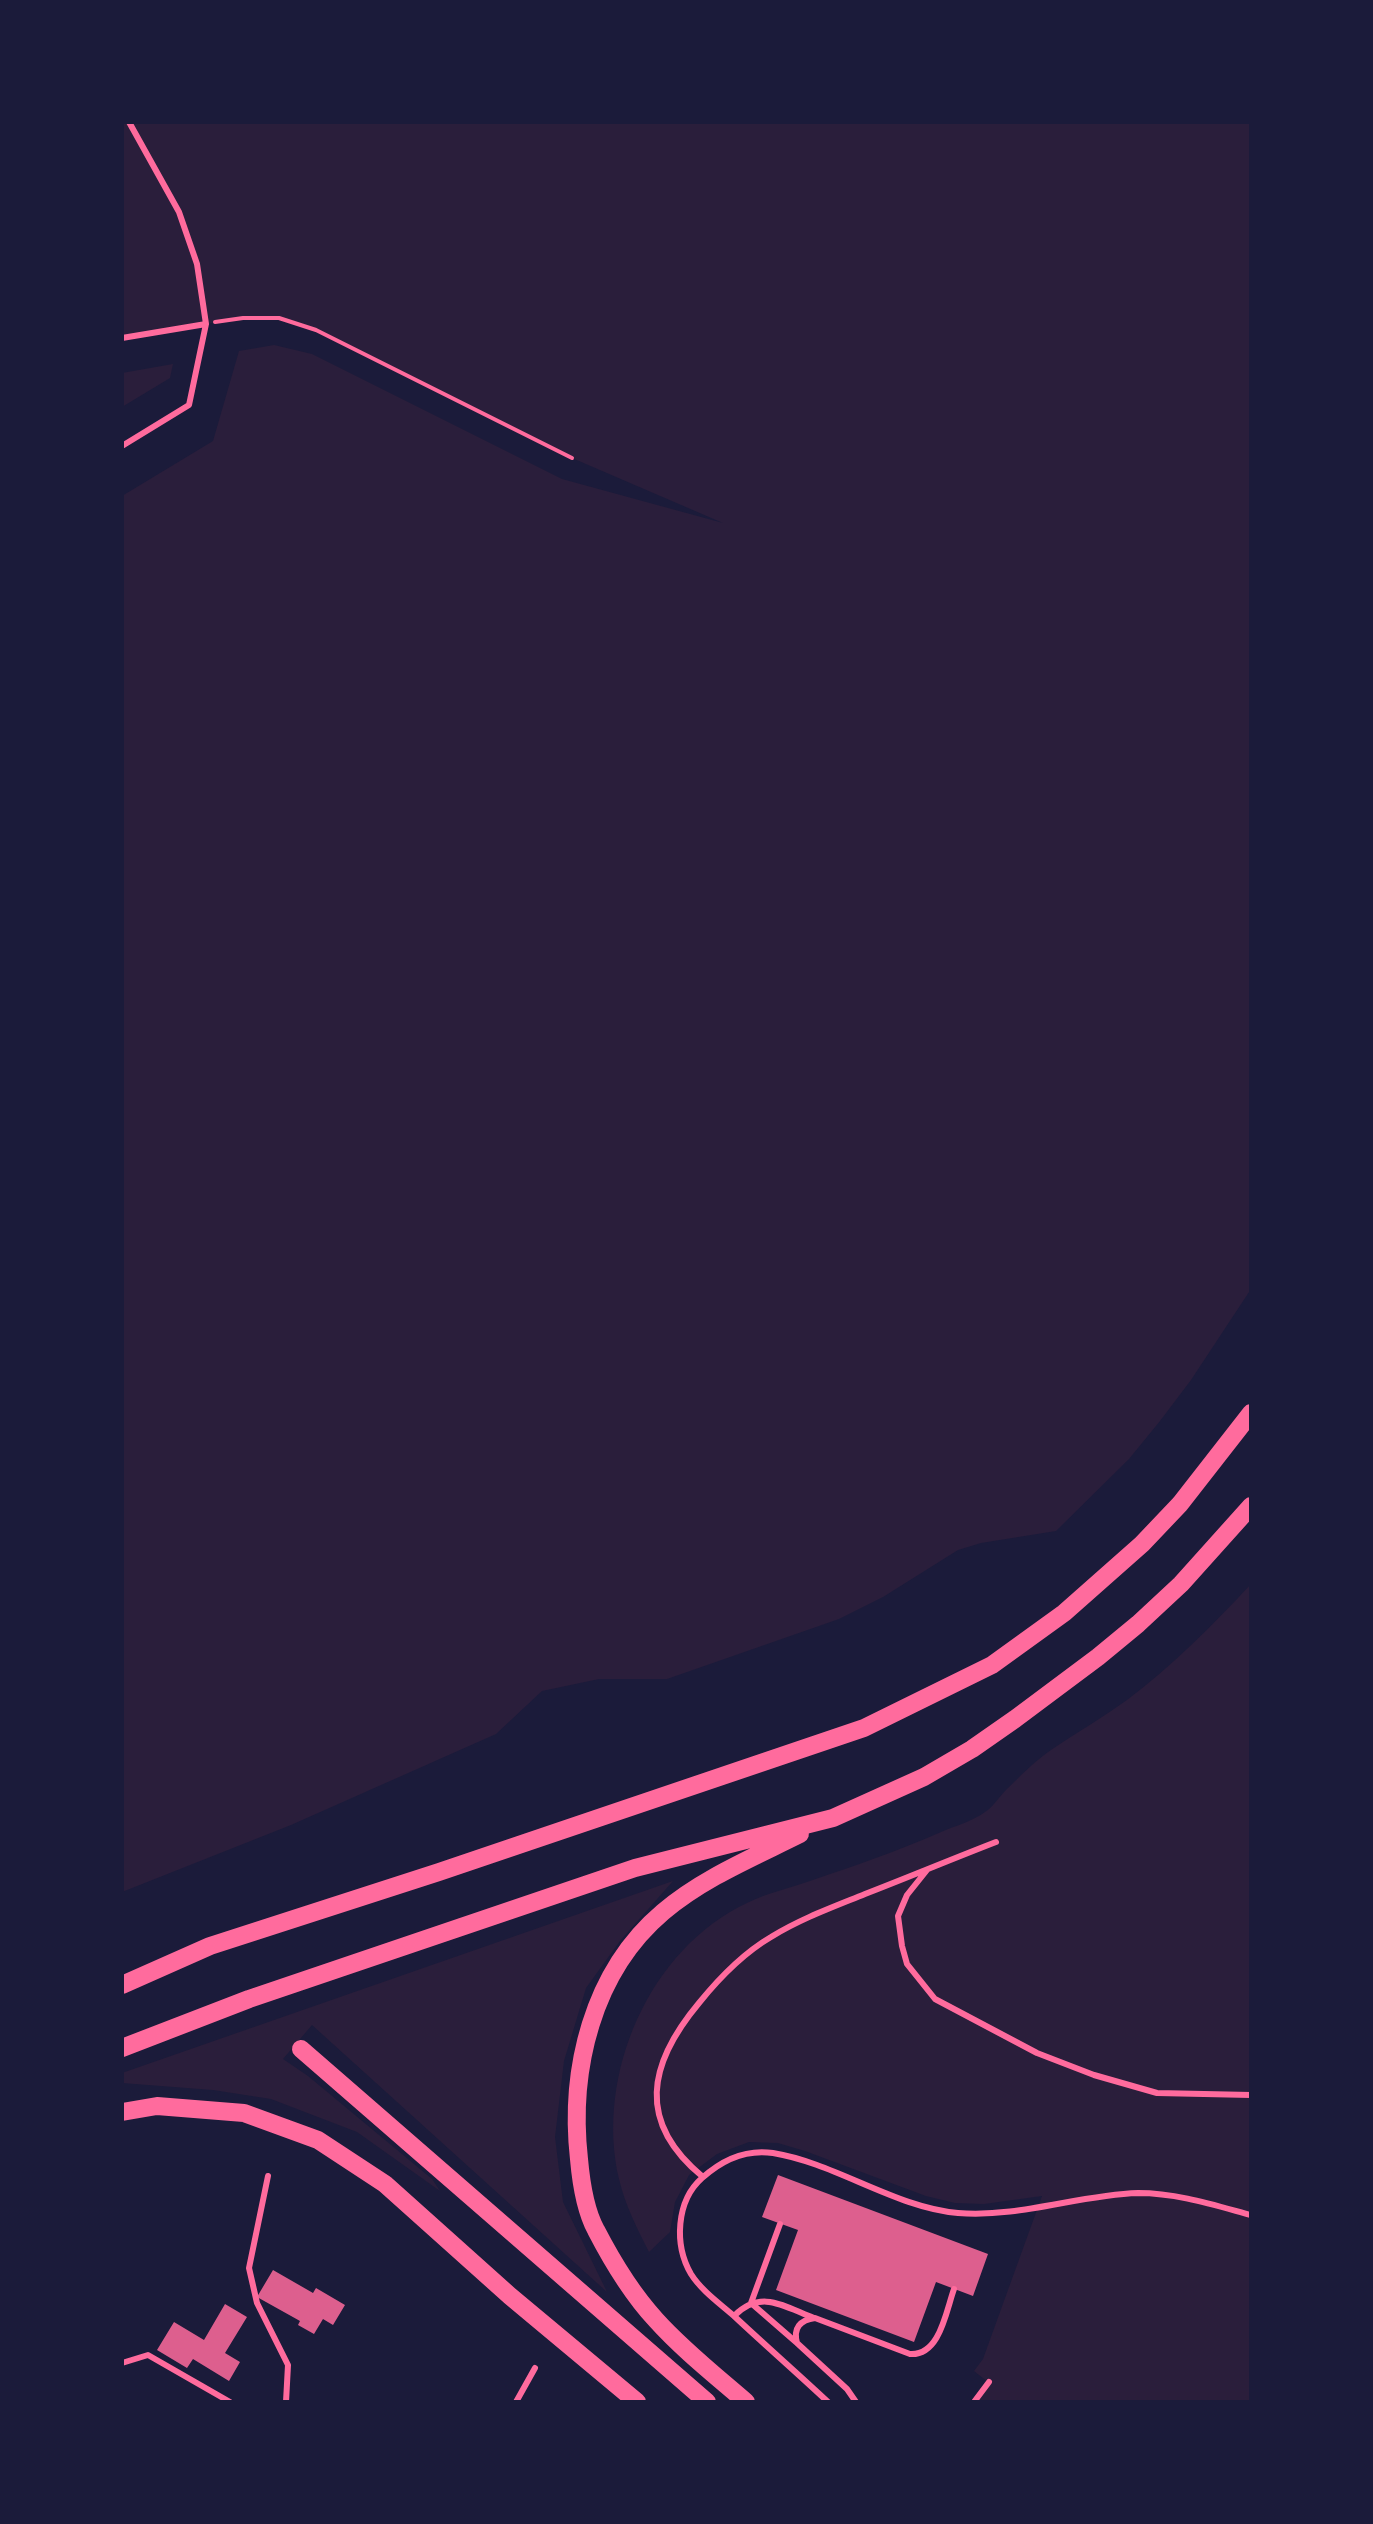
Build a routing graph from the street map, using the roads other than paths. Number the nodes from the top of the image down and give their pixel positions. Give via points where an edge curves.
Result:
1 (129, 122) edge
2 (206, 324) junction
3 (122, 338) edge
4 (122, 446) edge
5 (1251, 1413) edge
6 (1251, 1506) edge
7 (833, 1818) junction
8 (996, 1842) dead end
9 (927, 1869) junction
10 (122, 1985) edge
11 (122, 2048) edge
12 (301, 2049) dead end
13 (1251, 2095) edge
14 (122, 2112) edge
15 (268, 2176) dead end
16 (703, 2177) junction
17 (1251, 2215) edge
18 (780, 2224) dead end
19 (954, 2289) dead end
20 (751, 2303) junction
21 (734, 2316) junction
22 (815, 2318) junction
23 (797, 2343) junction
24 (122, 2363) edge
25 (535, 2368) dead end
26 (989, 2382) dead end
27 (230, 2402) edge
28 (286, 2402) edge
29 (516, 2402) edge
30 (637, 2402) edge
31 (707, 2402) edge
32 (746, 2402) edge
33 (828, 2402) edge
34 (856, 2402) edge
35 (974, 2402) edge

1 - 2 lane via 190,237
2 - 3 lane
2 - 4 lane via 189,405
5 - 10 main road via 1142,1544 1064,1613 992,1665 864,1728 210,1946
6 - 7 main road via 1181,1584 1098,1657 972,1749
7 - 11 main road via 635,1868 249,1999
7 - 32 main road via 702,1883 634,1941 611,1974 591,2023 580,2073 575,2126 594,2226 655,2320
8 - 9 lane
9 - 13 lane via 898,1916 907,1964 935,1999 1037,2053 1094,2075 1157,2093
9 - 16 lane via 771,1937 729,1969 694,2009 666,2052 656,2098 667,2138
12 - 31 main road
14 - 30 main road via 157,2106 244,2113 318,2140 385,2184
15 - 28 lane via 249,2268 257,2303 288,2365
16 - 17 lane via 737,2156 763,2152 953,2213 985,2215 1135,2193 1185,2197
16 - 21 lane via 685,2205 681,2245 698,2284
18 - 20 lane
19 - 22 lane via 936,2339 918,2355
20 - 21 lane
20 - 22 lane via 772,2302
20 - 23 lane
21 - 33 lane
22 - 23 lane via 797,2325
23 - 34 lane
24 - 27 lane via 148,2355
25 - 29 lane
26 - 35 lane

